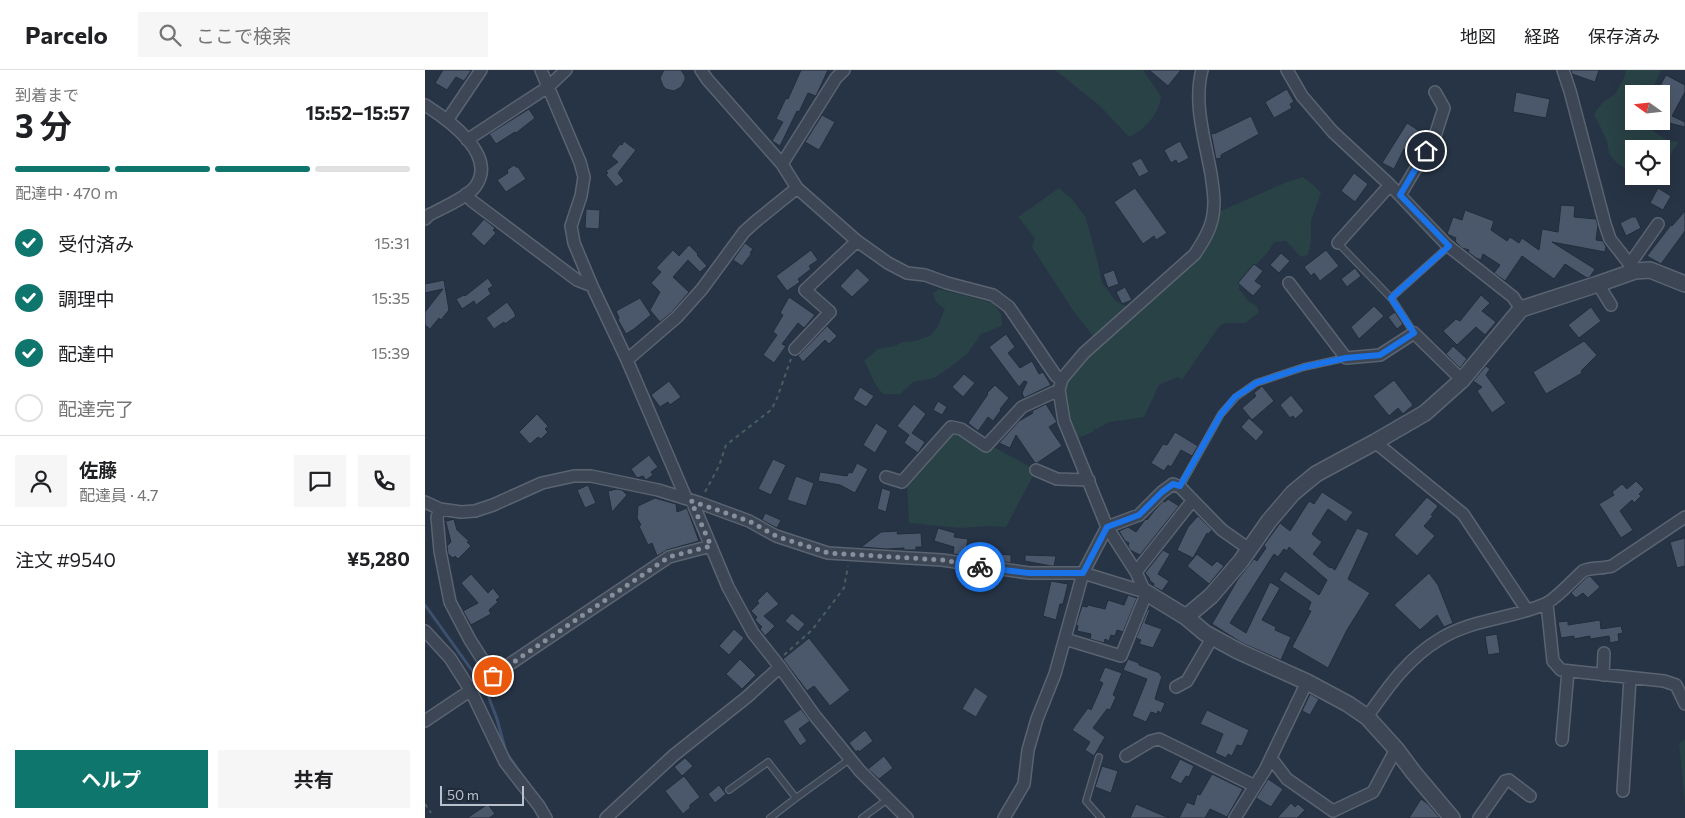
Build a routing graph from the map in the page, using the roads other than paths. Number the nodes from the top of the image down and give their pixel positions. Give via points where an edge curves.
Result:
1 (481, 70) edge
2 (541, 70) edge
3 (566, 70) edge
4 (701, 70) edge
5 (844, 70) edge
6 (1202, 70) edge
7 (1287, 70) edge
8 (1563, 70) edge
9 (548, 87) junction
10 (1435, 92) dead end
11 (425, 104) edge
12 (447, 119) junction
13 (467, 140) junction
14 (782, 164) junction
15 (1390, 185) junction
16 (797, 188) junction
17 (466, 194) junction
18 (1400, 195) junction
19 (425, 219) edge
20 (1658, 224) dead end
21 (857, 241) junction
22 (1338, 243) joint
23 (1449, 246) junction
24 (1632, 267) junction
25 (1289, 283) dead end
26 (1598, 284) junction
27 (1685, 284) edge
28 (592, 286) junction
29 (1391, 298) junction
30 (1611, 305) dead end
31 (1521, 308) junction
32 (1414, 333) junction
33 (795, 349) road end
34 (1346, 358) junction
35 (627, 360) junction
36 (1462, 380) junction
37 (1060, 385) junction
38 (1375, 442) junction
39 (1036, 470) dead end
40 (886, 477) dead end
41 (1089, 480) junction
42 (1180, 486) junction
43 (1193, 500) junction
44 (692, 501) junction
45 (425, 502) edge
46 (440, 509) junction
47 (1685, 517) edge
48 (1107, 527) junction
49 (711, 546) junction
50 (1249, 550) junction
51 (1136, 572) junction
52 (1083, 573) junction
53 (1146, 592) junction
54 (1547, 604) junction
55 (1527, 610) junction
56 (1185, 617) junction
57 (425, 631) edge
58 (1212, 638) junction
59 (1065, 639) junction
60 (1604, 653) dead end
61 (778, 664) junction
62 (1568, 671) junction
63 (1603, 675) junction
64 (490, 678) junction
65 (1630, 678) junction
66 (1307, 682) junction
67 (1176, 687) dead end
68 (473, 690) junction
69 (1685, 704) edge
70 (1367, 717) junction
71 (425, 721) edge
72 (1562, 740) dead end
73 (1396, 750) junction
74 (1126, 756) dead end
75 (1099, 757) dead end
76 (1271, 758) junction
77 (850, 759) junction
78 (1255, 786) junction
79 (729, 790) dead end
80 (1623, 791) dead end
81 (1531, 796) dead end
82 (796, 798) junction
83 (888, 800) junction
84 (546, 818) edge
85 (605, 818) edge
86 (770, 818) edge
87 (862, 818) edge
88 (907, 818) edge
89 (1004, 818) edge
90 (1101, 818) edge
91 (1235, 818) edge
92 (1452, 818) edge
93 (1479, 818) edge

1 - 12 street
2 - 9 street
3 - 9 street
4 - 14 street
5 - 14 street
6 - 37 street via 1199,101 1214,194 1207,237 1195,254 1084,353
7 - 15 street via 1302,96 1333,132
8 - 24 street via 1610,239
9 - 13 street
9 - 28 street via 580,162 583,177 581,196 571,226 574,243
10 - 18 street via 1444,108 1435,136
11 - 12 street
12 - 13 street
13 - 17 street via 475,148 481,163 475,187
14 - 16 street
15 - 18 street
15 - 22 street
16 - 21 street
16 - 35 street via 744,232 677,317
17 - 19 street
17 - 28 street via 577,280
18 - 23 street
20 - 24 street
21 - 33 street via 805,290 830,312
21 - 37 street via 907,273 925,275 993,295 1009,307
22 - 29 lane
23 - 29 lane
23 - 31 street
24 - 26 street
24 - 27 street via 1650,270
25 - 34 street
26 - 30 street
26 - 31 street
28 - 35 street
29 - 32 lane
31 - 36 street
32 - 34 street via 1380,355
32 - 36 street
34 - 42 lane via 1304,367 1256,383 1235,397 1221,414
35 - 44 street
36 - 38 street via 1425,413
37 - 40 street via 1022,406 986,446 951,426 902,482
37 - 41 street via 1064,421
38 - 50 street via 1316,474 1293,493
38 - 55 street via 1463,514
39 - 41 street via 1057,479
41 - 48 street
42 - 43 street
42 - 48 street via 1173,484 1139,515
43 - 50 street via 1221,530
43 - 51 street
44 - 46 street via 658,490 591,476 574,476 542,482 475,511
44 - 49 street
44 - 52 street via 749,521 776,536 828,553 943,560 1029,573
45 - 46 street
46 - 64 street via 437,517 441,552 451,602
47 - 54 street via 1612,566 1583,571
48 - 51 street
48 - 52 street
49 - 61 street via 728,587 753,633
49 - 64 street via 669,557
50 - 56 street via 1211,596
51 - 53 street
52 - 53 street
52 - 59 street
53 - 56 street
53 - 59 street via 1121,656
54 - 55 street
54 - 62 street via 1553,661 1561,670
55 - 70 street via 1469,626 1441,638 1417,655 1394,679
56 - 58 street
57 - 68 street
58 - 66 street
58 - 67 street via 1187,681
59 - 89 street via 1028,750 1024,784
60 - 63 street
61 - 77 street
61 - 85 street via 747,697 674,754
62 - 63 street
62 - 72 street
63 - 65 street
64 - 68 street
65 - 69 street via 1676,685
65 - 80 street
66 - 70 street
66 - 76 street
68 - 71 street
68 - 84 street via 505,762
70 - 73 street
73 - 76 street via 1373,792 1333,811 1287,779
73 - 92 street
74 - 78 street via 1159,739
75 - 90 lane via 1086,801
76 - 78 street
77 - 82 lane
77 - 83 street
78 - 91 street
79 - 82 lane via 768,762
81 - 93 street via 1509,780 1505,781
82 - 86 lane
83 - 87 lane
83 - 88 street

